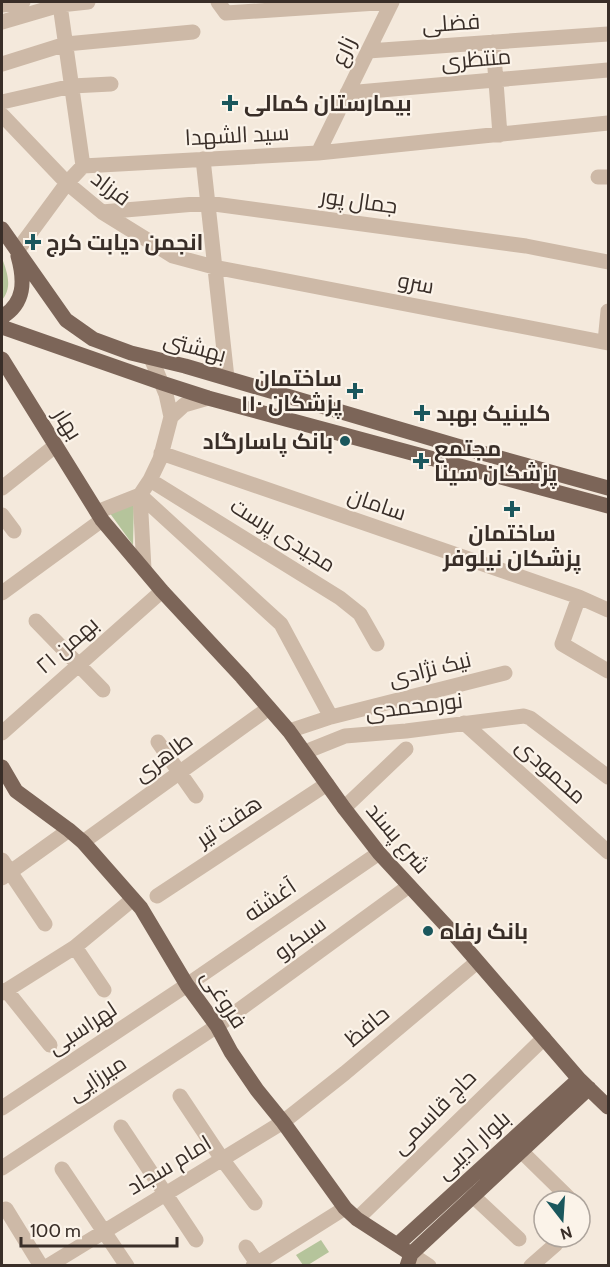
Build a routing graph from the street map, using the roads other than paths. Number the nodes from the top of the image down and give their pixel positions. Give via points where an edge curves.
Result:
1 (23, 2) edge
2 (43, 2) edge
3 (88, 2) edge
4 (218, 2) edge
5 (392, 2) edge
6 (61, 3) edge
7 (2, 5) edge
8 (2, 22) edge
9 (193, 32) dead end
10 (609, 34) edge
11 (493, 42) junction
12 (66, 44) junction
13 (368, 51) junction
14 (2, 64) edge
15 (609, 70) edge
16 (496, 80) junction
17 (111, 84) dead end
18 (72, 86) junction
19 (348, 93) junction
20 (2, 102) edge
21 (2, 115) edge
22 (609, 123) edge
23 (500, 135) junction
24 (318, 153) junction
25 (203, 159) junction
26 (83, 166) junction
27 (67, 183) junction
28 (207, 203) junction
29 (102, 212) junction
30 (2, 229) edge
31 (17, 251) junction
32 (609, 262) edge
33 (214, 267) junction
34 (609, 311) edge
35 (2, 318) edge
36 (2, 327) edge
37 (607, 343) edge
38 (151, 358) junction
39 (2, 359) edge
40 (227, 378) junction
41 (162, 383) junction
42 (208, 398) junction
43 (171, 417) junction
44 (54, 446) junction
45 (161, 453) junction
46 (150, 480) junction
47 (2, 488) edge
48 (609, 488) edge
49 (140, 495) junction
50 (609, 506) edge
51 (2, 516) edge
52 (99, 516) junction
53 (14, 531) dead end
54 (144, 569) junction
55 (162, 591) junction
56 (2, 593) edge
57 (579, 597) junction
58 (609, 610) edge
59 (36, 621) dead end
60 (376, 644) dead end
61 (78, 665) junction
62 (609, 671) edge
63 (505, 673) dead end
64 (103, 690) dead end
65 (269, 708) junction
66 (331, 717) junction
67 (464, 723) junction
68 (289, 731) junction
69 (2, 733) edge
70 (158, 742) dead end
71 (405, 748) dead end
72 (305, 752) junction
73 (2, 766) edge
74 (180, 773) junction
75 (609, 777) edge
76 (327, 784) junction
77 (196, 796) dead end
78 (344, 808) junction
79 (69, 830) junction
80 (83, 842) junction
81 (609, 852) edge
82 (379, 853) junction
83 (5, 870) edge
84 (409, 886) junction
85 (157, 896) dead end
86 (133, 899) junction
87 (45, 924) dead end
88 (75, 947) junction
89 (477, 962) junction
90 (187, 985) junction
91 (104, 990) dead end
92 (4, 991) edge
93 (217, 1026) junction
94 (544, 1038) junction
95 (50, 1045) dead end
96 (584, 1083) junction
97 (180, 1096) dead end
98 (609, 1107) edge
99 (2, 1108) edge
100 (283, 1122) junction
101 (121, 1127) dead end
102 (521, 1151) junction
103 (222, 1159) junction
104 (2, 1168) edge
105 (62, 1169) dead end
106 (559, 1189) edge
107 (165, 1194) junction
108 (473, 1196) junction
109 (255, 1203) dead end
110 (345, 1208) junction
111 (6, 1209) dead end
112 (357, 1219) junction
113 (103, 1232) junction
114 (519, 1239) dead end
115 (196, 1240) dead end
116 (397, 1245) junction
117 (246, 1247) dead end
118 (550, 1249) edge
119 (409, 1260) edge
120 (256, 1265) edge
121 (41, 1266) edge
122 (48, 1266) edge
123 (127, 1266) edge
124 (429, 1266) edge
125 (531, 1266) edge

1 - 7 street
2 - 6 street
3 - 6 street
4 - 5 street via 226,13
5 - 13 street, زارع
6 - 8 street
6 - 12 street
9 - 12 street
10 - 11 street, فضلی
11 - 13 street, فضلی
11 - 16 street
12 - 14 street
12 - 18 street
13 - 19 street, زارع
15 - 16 street, منتظری
16 - 19 street, منتظری
16 - 23 street
17 - 18 street
18 - 20 street
18 - 26 street
19 - 24 street, زارع
21 - 27 street, فرزاد
22 - 23 street, سید الشهدا
23 - 24 street, سید الشهدا
24 - 25 street, سید الشهدا
25 - 26 street, سید الشهدا
25 - 28 street
26 - 27 street
27 - 29 street, فرزاد
27 - 31 street
28 - 29 street, جمال پور
28 - 32 street, جمال پور via 526,246
28 - 33 street
29 - 33 street, فرزاد via 173,256
30 - 31 main road, بهشتى
31 - 35 main road via 22,292
31 - 38 main road, بهشتى via 75,328 93,339
33 - 37 street, سرو
33 - 40 street
34 - 37 street
36 - 41 main road, بهشتى
38 - 40 main road, بهشتى
38 - 41 street
39 - 44 main road, بهار
40 - 48 main road, بهشتى
41 - 42 main road, بهشتى
41 - 43 street
42 - 43 street via 184,405
42 - 50 main road, بهشتى
43 - 45 street
44 - 47 street
44 - 52 main road, بهار
45 - 46 street
45 - 57 street, سامان
46 - 49 street
46 - 60 street, مجیدی پرست via 340,598 360,614
49 - 52 street
49 - 54 street
49 - 66 street via 281,624
51 - 53 street
52 - 54 main road, بهار
52 - 56 street
54 - 55 main road, بهار
55 - 61 street, ۲۱ بهمن
55 - 65 main road, شرع پسند
57 - 58 street, سامان
57 - 62 street via 562,644
59 - 61 street
61 - 64 street
61 - 69 street, ۲۱ بهمن
63 - 66 street, نیک نژادی
65 - 68 main road, شرع پسند
65 - 74 street, طاهری
66 - 68 street, نیک نژادی
67 - 72 street, نورمحمدی via 345,736
67 - 75 street, نورمحمدی via 516,716 530,718
67 - 81 street, محمودی
68 - 72 main road, شرع پسند
70 - 74 street
71 - 78 street
72 - 76 main road, شرع پسند
73 - 79 main road, فروغی via 16,791
74 - 77 street
74 - 80 street, طاهری
76 - 78 main road, شرع پسند
76 - 85 street, هفت تیر
78 - 82 main road, شرع پسند
79 - 80 main road, فروغی
79 - 83 street
80 - 86 main road, فروغی
82 - 84 main road, شرع پسند
82 - 90 street, آغشته
83 - 87 street
84 - 89 main road, شرع پسند
84 - 93 street, سبکرو
86 - 88 street
86 - 90 main road, فروغی
88 - 91 street
88 - 92 street
89 - 94 main road, شرع پسند
89 - 100 street, حافظ
90 - 93 main road, فروغی
90 - 99 street, لهراسبی
92 - 95 street
93 - 100 main road, فروغی via 257,1090
93 - 104 street, میرزایی
94 - 96 main road, شرع پسند
94 - 112 street, حاج قاسمی
96 - 98 main road, شرع پسند
96 - 102 main road, بلوار ادیبی
96 - 116 main road, بلوار ادیبی
97 - 103 street
100 - 103 street, امام سجاد
100 - 110 main road, فروغی
101 - 107 street
102 - 106 street
102 - 108 main road, بلوار ادیبی
103 - 107 street, امام سجاد
103 - 109 street
105 - 113 street
107 - 113 street, امام سجاد
107 - 115 street
108 - 114 street
108 - 119 main road, بلوار ادیبی
110 - 112 main road, فروغی
110 - 120 street
111 - 121 street
112 - 116 main road, فروغی
113 - 122 street, امام سجاد
113 - 123 street
116 - 119 main road, فروغی
117 - 120 street
118 - 125 street
119 - 124 street

